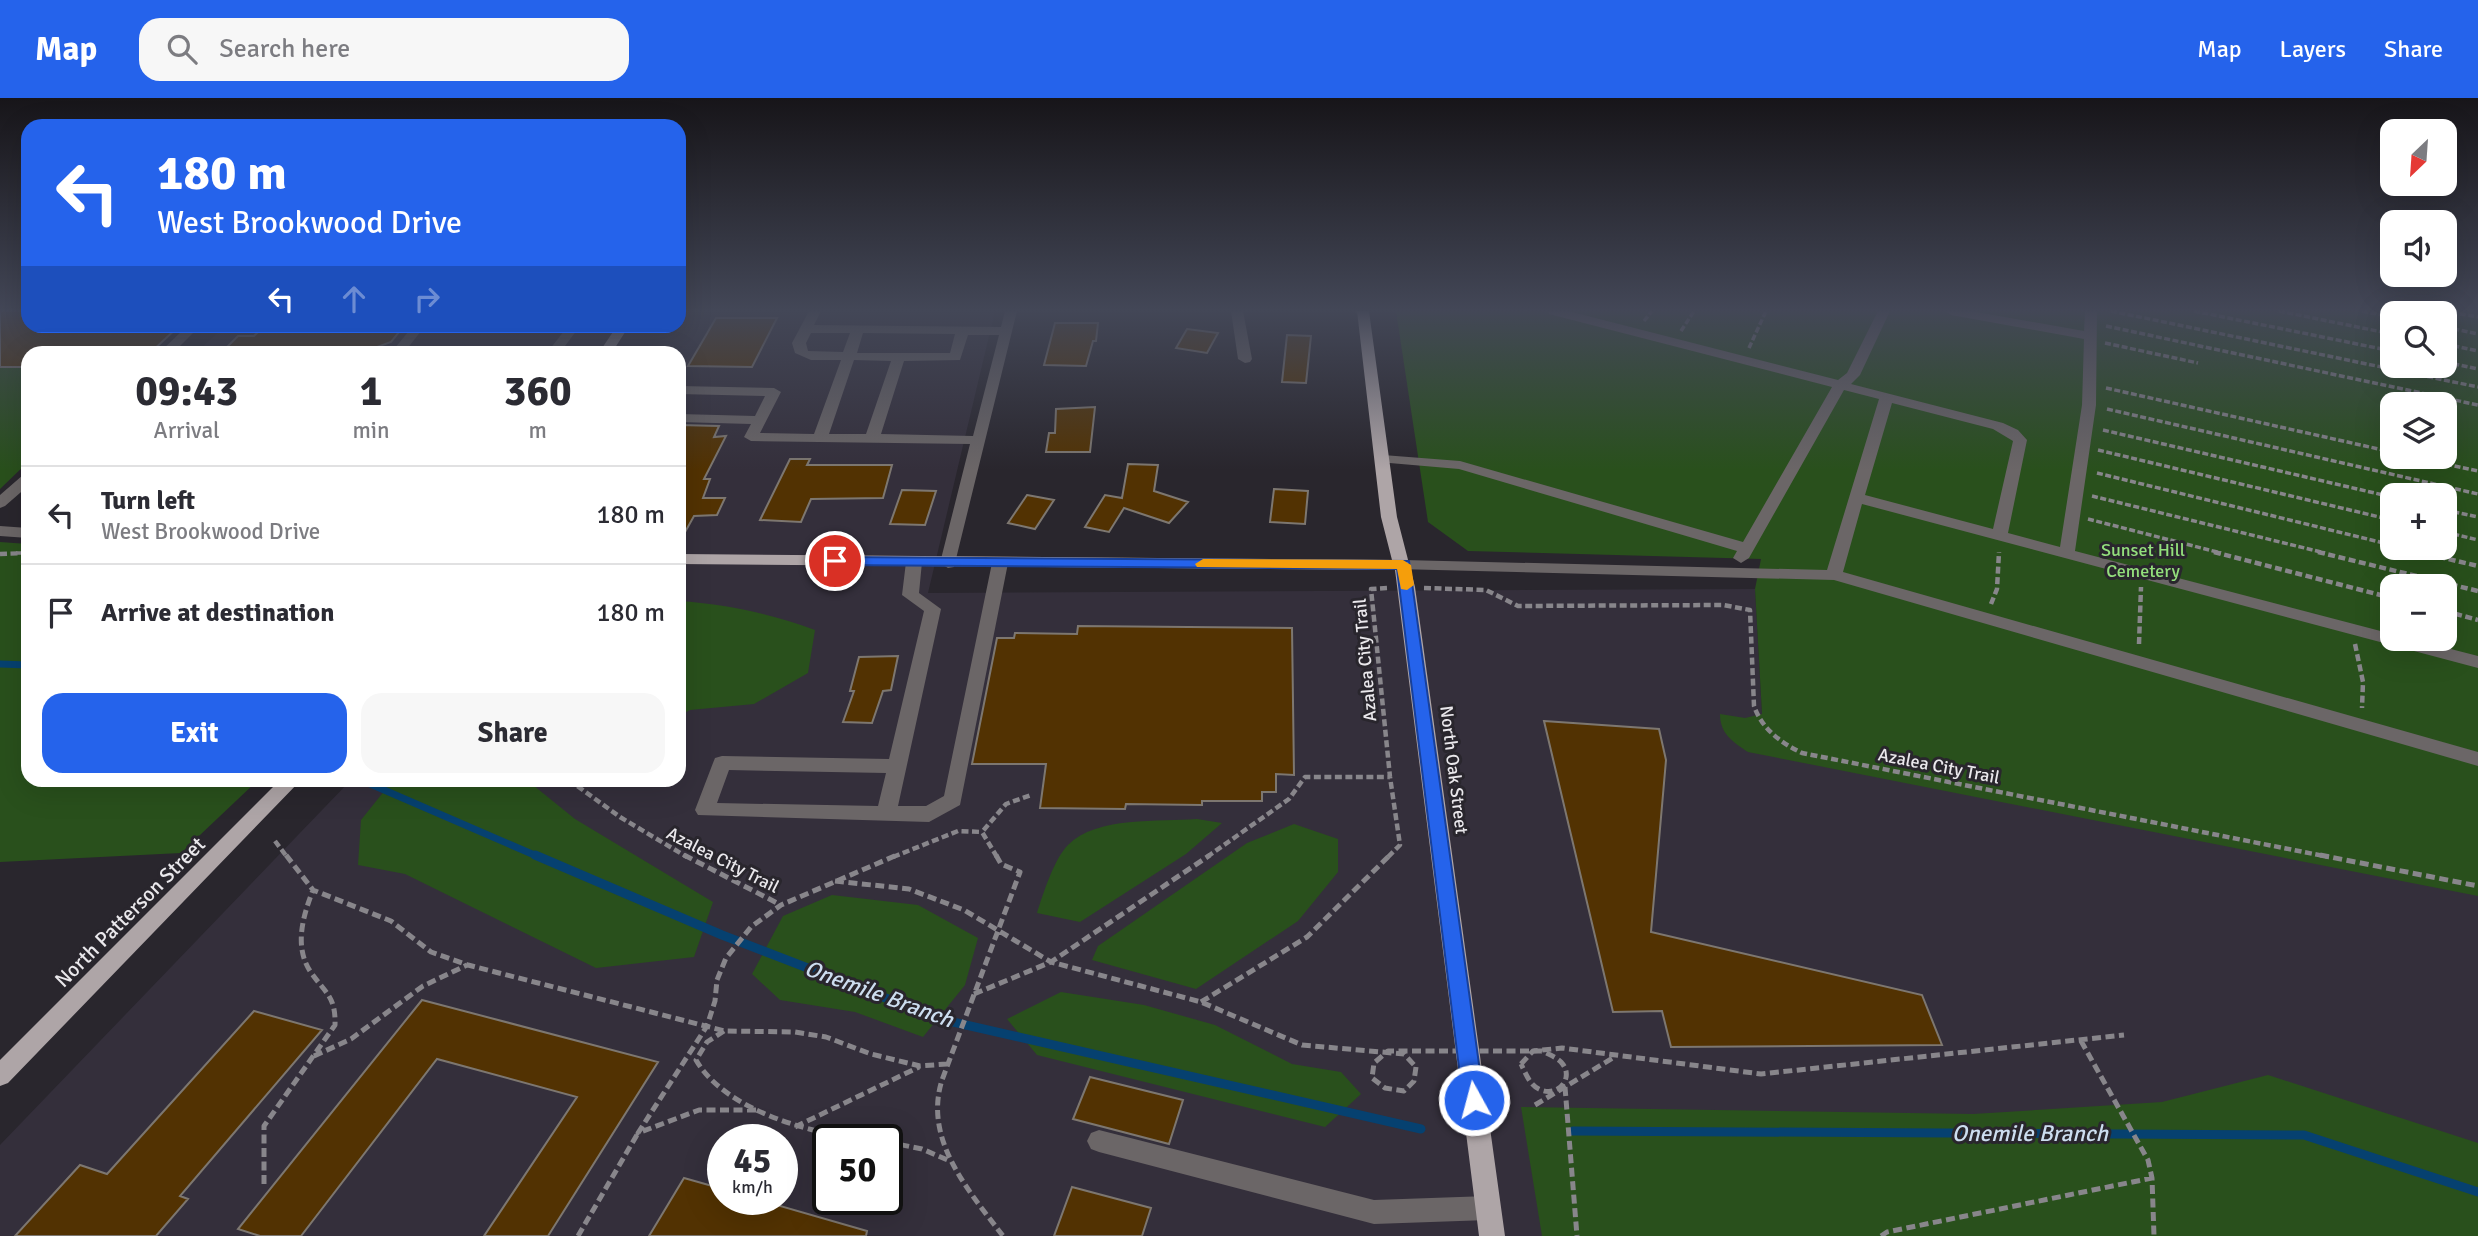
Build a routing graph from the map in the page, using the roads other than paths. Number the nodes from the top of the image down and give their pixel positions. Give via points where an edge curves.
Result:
1 (846, 364) edge
2 (897, 364) edge
3 (998, 364) edge
4 (1369, 364) edge
5 (1755, 364) edge
6 (1858, 364) edge
7 (2089, 364) edge
8 (1839, 386) junction
9 (686, 390) edge
10 (1886, 398) junction
11 (686, 418) edge
12 (760, 420) junction
13 (820, 438) junction
14 (872, 439) junction
15 (980, 440) junction
16 (1383, 459) junction
17 (21, 484) edge
18 (1857, 498) junction
19 (0, 503) edge
20 (0, 531) edge
21 (21, 533) edge
22 (1999, 536) junction
23 (1745, 548) junction
24 (2067, 553) junction
25 (686, 559) edge
26 (914, 562) junction
27 (948, 563) junction
28 (1000, 564) junction
29 (1403, 565) junction
30 (1736, 572) junction
31 (1834, 575) junction
32 (2478, 663) edge
33 (2478, 759) edge
34 (897, 766) junction
35 (285, 787) edge
36 (886, 814) junction
37 (0, 1076) edge
38 (1099, 1141) dead end
39 (1488, 1208) junction
40 (1492, 1236) edge

1 - 13 street
2 - 14 street
3 - 15 street
4 - 16 main road, North Oak Street
5 - 8 street
6 - 8 street
7 - 24 street via 2089,405
8 - 10 street
8 - 23 street
9 - 12 street via 774,392
10 - 18 street
10 - 22 street via 1998,426 2020,440
11 - 12 street
12 - 13 street via 751,437
13 - 14 street
14 - 15 street
15 - 27 street
16 - 23 street via 1460,465
16 - 29 main road, North Oak Street via 1390,517
17 - 19 street
18 - 22 street
18 - 31 street
20 - 21 street
22 - 24 street
23 - 30 street
24 - 32 street
25 - 26 main road
26 - 27 main road
26 - 34 street via 910,595 933,609
27 - 28 main road
28 - 29 main road
28 - 36 street via 953,800 929,814
29 - 30 street
29 - 39 main road, North Oak Street
30 - 31 street
31 - 33 street
34 - 36 street
34 - 36 street via 722,763 705,810
35 - 37 main road, North Patterson Street
38 - 39 street via 1374,1212
39 - 40 main road, North Oak Street

